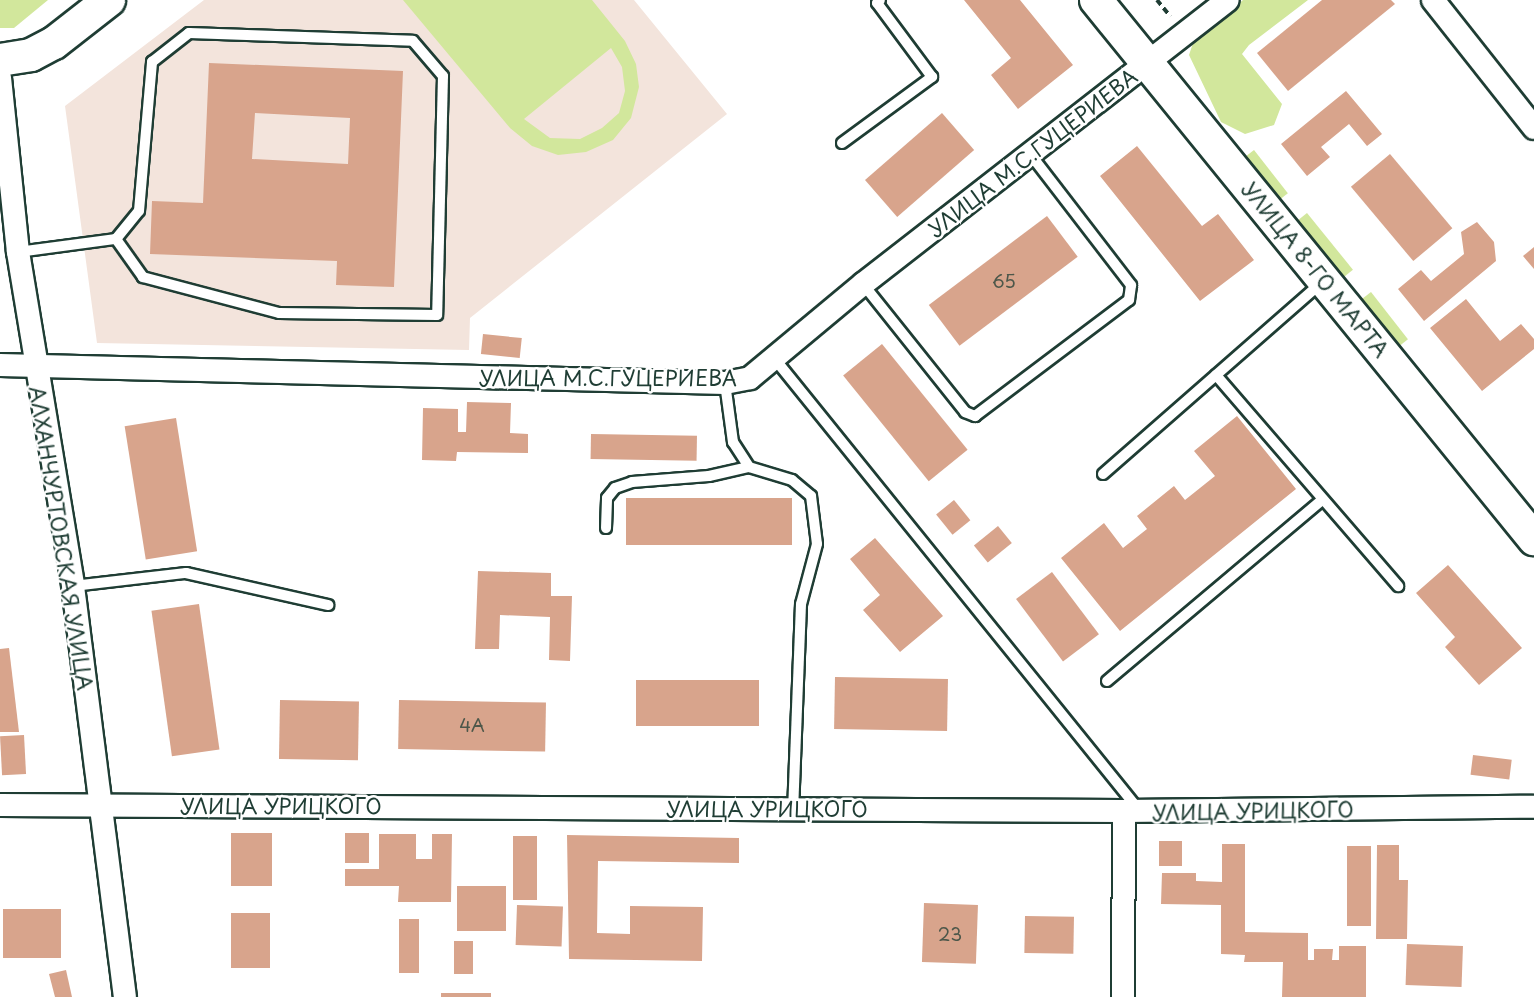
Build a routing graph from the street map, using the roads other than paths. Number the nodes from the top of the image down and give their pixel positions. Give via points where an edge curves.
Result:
1 (108, 0) edge
2 (880, 0) edge
3 (1096, 0) edge
4 (1228, 0) edge
5 (1432, 0) edge
6 (0, 60) edge
7 (1147, 63) junction
8 (0, 78) edge
9 (1534, 128) edge
10 (842, 143) dead end
11 (1030, 154) junction
12 (116, 239) junction
13 (18, 252) junction
14 (1324, 280) junction
15 (863, 284) junction
16 (774, 358) junction
17 (0, 365) edge
18 (35, 366) junction
19 (1216, 375) junction
20 (725, 383) junction
21 (749, 467) junction
22 (1103, 474) dead end
23 (1323, 499) junction
24 (606, 528) dead end
25 (1534, 539) edge
26 (73, 585) junction
27 (1398, 585) dead end
28 (328, 605) dead end
29 (1107, 681) dead end
30 (0, 805) edge
31 (100, 806) junction
32 (1534, 807) edge
33 (793, 808) junction
34 (1132, 811) junction
35 (125, 997) edge
36 (1124, 997) edge

1 - 6 street via 31,55
2 - 10 lane via 877,3 932,77
3 - 7 street, УЛИЦА 8-ГО МАРТА
4 - 7 street, УЛИЦА М.С.ГУЦЕРИЕВА
5 - 9 street
7 - 11 street, УЛИЦА М.С.ГУЦЕРИЕВА
7 - 14 street, УЛИЦА 8-ГО МАРТА
8 - 13 street, АЛХАНЧУРТОВСКАЯ УЛИЦА
11 - 15 street, УЛИЦА М.С.ГУЦЕРИЕВА
11 - 15 lane via 1131,285 1129,300 975,416 964,412
12 - 12 lane via 139,211 152,62 189,33 413,41 443,76 437,315 279,313 143,277
12 - 13 lane
13 - 18 street, АЛХАНЧУРТОВСКАЯ УЛИЦА
14 - 19 lane
14 - 25 street, УЛИЦА 8-ГО МАРТА
15 - 16 street, УЛИЦА М.С.ГУЦЕРИЕВА
16 - 20 street, УЛИЦА М.С.ГУЦЕРИЕВА via 750,378
16 - 34 lane
17 - 18 street, УЛИЦА М.С.ГУЦЕРИЕВА
18 - 20 street, УЛИЦА М.С.ГУЦЕРИЕВА
18 - 26 street, АЛХАНЧУРТОВСКАЯ УЛИЦА
19 - 22 lane
19 - 23 lane
20 - 21 lane via 733,442
21 - 24 lane via 709,476 632,482 615,488 607,498
21 - 33 lane via 792,480 811,496 817,544 801,604
23 - 27 lane
23 - 29 lane
26 - 28 lane via 186,573
26 - 31 street, АЛХАНЧУРТОВСКАЯ УЛИЦА
30 - 31 street, УЛИЦА УРИЦКОГО
31 - 33 street, УЛИЦА УРИЦКОГО
31 - 35 street, АЛХАНЧУРТОВСКАЯ УЛИЦА
32 - 34 street, УЛИЦА УРИЦКОГО
33 - 34 street, УЛИЦА УРИЦКОГО
34 - 36 street

